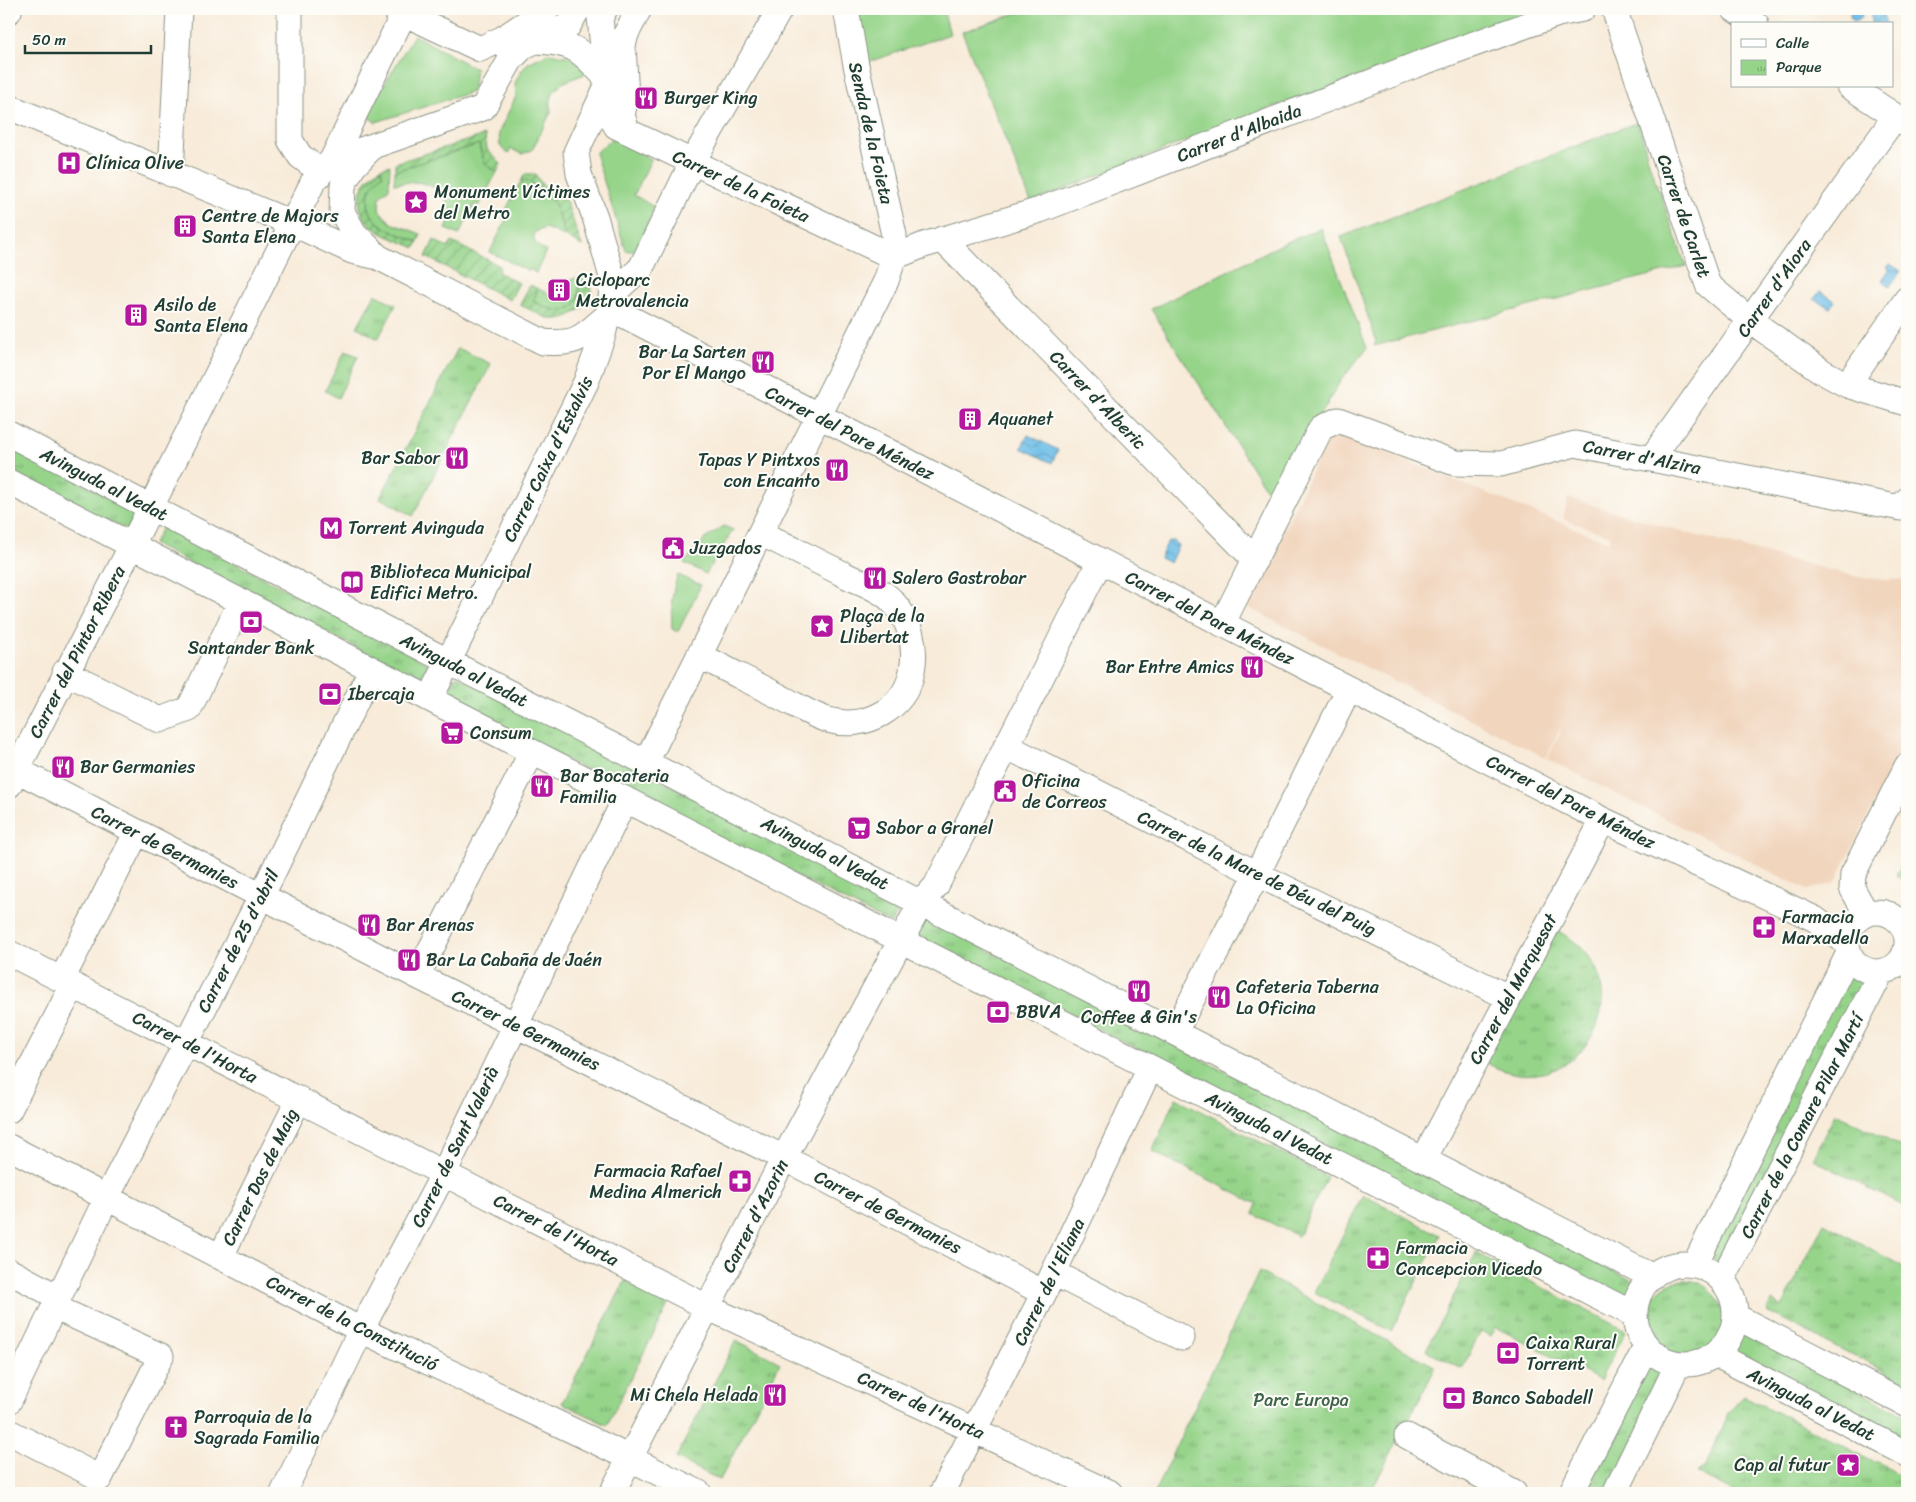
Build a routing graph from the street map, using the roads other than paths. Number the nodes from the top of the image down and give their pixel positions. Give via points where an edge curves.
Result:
1 (178, 9) edge
2 (290, 9) edge
3 (547, 9) edge
4 (557, 9) edge
5 (578, 9) edge
6 (605, 9) edge
7 (639, 9) edge
8 (780, 9) edge
9 (846, 9) edge
10 (1583, 9) edge
11 (1614, 9) edge
12 (1734, 9) edge
13 (402, 10) edge
14 (1753, 22) edge
15 (534, 41) junction
16 (623, 46) junction
17 (604, 82) junction
18 (497, 84) junction
19 (1852, 88) edge
20 (11, 112) edge
21 (1901, 120) edge
22 (627, 131) junction
23 (377, 143) junction
24 (692, 163) junction
25 (322, 172) junction
26 (171, 174) junction
27 (267, 212) junction
28 (294, 224) junction
29 (942, 239) junction
30 (378, 257) junction
31 (894, 257) junction
32 (1907, 299) edge
33 (610, 306) junction
34 (1751, 321) junction
35 (1847, 385) junction
36 (1907, 403) edge
37 (818, 417) junction
38 (9, 434) edge
39 (1651, 459) junction
40 (9, 482) edge
41 (1907, 500) edge
42 (150, 508) junction
43 (761, 533) junction
44 (132, 546) junction
45 (1255, 560) junction
46 (1100, 561) junction
47 (241, 601) junction
48 (1222, 624) junction
49 (699, 655) junction
50 (448, 663) junction
51 (371, 670) junction
52 (65, 672) junction
53 (1349, 689) junction
54 (430, 700) junction
55 (1006, 746) junction
56 (532, 752) junction
57 (646, 762) junction
58 (1907, 766) edge
59 (11, 773) edge
60 (625, 799) junction
61 (1603, 820) junction
62 (137, 832) junction
63 (1257, 874) junction
64 (261, 896) junction
65 (921, 903) junction
66 (1854, 933) junction
67 (902, 940) junction
68 (9, 953) edge
69 (1899, 961) edge
70 (417, 976) junction
71 (67, 982) junction
72 (1508, 997) junction
73 (514, 1025) junction
74 (1175, 1032) junction
75 (186, 1042) junction
76 (1150, 1068) junction
77 (299, 1099) junction
78 (9, 1110) edge
79 (9, 1147) edge
80 (784, 1158) junction
81 (1424, 1160) junction
82 (444, 1173) junction
83 (107, 1197) junction
84 (221, 1256) junction
85 (1695, 1264) junction
86 (9, 1271) edge
87 (1651, 1276) junction
88 (1722, 1280) junction
89 (1049, 1283) junction
90 (56, 1302) junction
91 (709, 1308) junction
92 (1635, 1315) junction
93 (1735, 1316) junction
94 (361, 1330) junction
95 (1182, 1338) dead end
96 (1646, 1348) junction
97 (1715, 1354) junction
98 (1678, 1364) junction
99 (11, 1391) edge
100 (1907, 1405) edge
101 (976, 1430) junction
102 (9, 1432) edge
103 (1407, 1436) dead end
104 (1907, 1454) edge
105 (630, 1459) junction
106 (283, 1493) edge
107 (612, 1493) edge
108 (698, 1493) edge
109 (942, 1493) edge
110 (1110, 1493) edge
111 (1514, 1493) edge
112 (1571, 1493) edge
113 (1615, 1493) edge

1 - 26 street
2 - 25 street via 290,140 300,156
3 - 13 street via 502,40 480,48
4 - 18 street via 551,21 504,51 497,69
5 - 15 street via 568,26
6 - 17 street via 600,18
7 - 16 street
8 - 24 street
9 - 31 street, Senda de la Foieta via 894,235
10 - 29 street, Carrer d'Albaida via 1558,14 1421,63 1040,210
11 - 34 street, Carrer de Carlet via 1708,285
12 - 14 street
13 - 25 street, Carrer del Pintor Ribera
15 - 17 street via 565,43 590,60
15 - 18 street via 511,59
16 - 17 street, Carrer Caixa d'Estalvis
16 - 22 street via 626,97 622,115
17 - 22 street, Carrer de la Foieta via 616,126
17 - 33 street, Carrer Caixa d'Estalvis via 576,152 579,174 612,277
18 - 23 street via 483,108
19 - 21 street
20 - 26 street
21 - 34 street, Carrer d'Aiora
22 - 24 street, Carrer de la Foieta
23 - 25 street
23 - 30 street via 353,167 343,185 342,212 354,233
24 - 31 street, Carrer de la Foieta
24 - 33 street via 641,268
25 - 27 street
25 - 28 street, Carrer del Pintor Ribera
26 - 27 street
27 - 28 street
28 - 30 street via 352,251
28 - 42 street, Carrer del Pintor Ribera
29 - 31 street, Carrer d'Albaida
29 - 45 street, Carrer d'Alberic
30 - 33 street via 543,342 566,344 585,336
31 - 37 street, Senda de la Foieta via 886,281
32 - 35 street
33 - 37 street, Carrer del Pare Méndez
33 - 50 street, Carrer Caixa d'Estalvis via 591,372
34 - 35 street, Carrer de Carlet
34 - 39 street, Carrer d'Aiora
35 - 36 street, Carrer de Carlet
37 - 43 street, Senda de la Foieta
37 - 46 street, Carrer del Pare Méndez
38 - 42 street, Avinguda al Vedat
39 - 41 street, Carrer d'Alzira via 1901,508
39 - 45 street, Carrer d'Alzira via 1574,444 1501,464 1455,463 1338,420 1321,428
40 - 44 street, Avinguda al Vedat
42 - 44 street, Carrer del Pintor Ribera
42 - 50 street, Avinguda al Vedat
43 - 49 street, Senda de la Foieta
43 - 49 street via 891,600 912,635 914,658 911,679 904,693 883,714 870,720 830,721
44 - 47 street, Avinguda al Vedat
44 - 52 street, Carrer del Pintor Ribera
45 - 48 street
46 - 48 street, Carrer del Pare Méndez
46 - 55 street
47 - 51 street, Avinguda al Vedat
47 - 52 street via 188,710 160,720
48 - 53 street, Carrer del Pare Méndez
49 - 57 street, Senda de la Foieta
50 - 54 street, Carrer Caixa d'Estalvis
50 - 57 street, Avinguda al Vedat
51 - 54 street, Avinguda al Vedat
51 - 64 street, Carrer de 25 d'abril
52 - 59 street, Carrer del Pintor Ribera
53 - 61 street, Carrer del Pare Méndez
53 - 63 street
54 - 56 street, Avinguda al Vedat
55 - 63 street, Carrer de la Mare de Déu del Puig
55 - 65 street via 936,886
56 - 60 street, Avinguda al Vedat
56 - 70 street
57 - 65 street, Avinguda al Vedat
58 - 66 street via 1853,874
59 - 62 street, Carrer de Germanies
60 - 67 street, Avinguda al Vedat
60 - 73 street, Carrer de Sant Valerià
61 - 66 street, Carrer del Pare Méndez via 1815,920
61 - 72 street, Carrer del Marquesat
62 - 64 street, Carrer de Germanies
62 - 71 street
63 - 72 street, Carrer de la Mare de Déu del Puig
63 - 74 street
64 - 70 street, Carrer de Germanies
64 - 75 street, Carrer de 25 d'abril
65 - 67 street
65 - 74 street, Avinguda al Vedat
66 - 69 street via 1859,966 1867,970
66 - 69 street via 1878,912 1898,920 1904,929
66 - 85 street, Carrer de la Comare Pilar Martí
67 - 76 street, Avinguda al Vedat
67 - 80 street, Carrer d'Azorin
68 - 71 street, Carrer de l'Horta
69 - 88 street, Carrer de la Comare Pilar Martí
70 - 73 street, Carrer de Germanies
71 - 75 street, Carrer de l'Horta
71 - 78 street
72 - 81 street, Carrer del Marquesat
73 - 80 street, Carrer de Germanies
73 - 82 street, Carrer de Sant Valerià
74 - 81 street, Avinguda al Vedat
75 - 77 street, Carrer de l'Horta
75 - 83 street, Carrer de 25 d'abril
76 - 89 street, Carrer de l'Eliana
76 - 92 street, Avinguda al Vedat
77 - 82 street, Carrer de l'Horta
77 - 84 street, Carrer Dos de Maig
79 - 83 street, Carrer de la Constitució
80 - 89 street, Carrer de Germanies
80 - 91 street, Carrer d'Azorin
81 - 87 street, Avinguda al Vedat
82 - 91 street, Carrer de l'Horta
82 - 94 street, Carrer de Sant Valerià
83 - 84 street, Carrer de la Constitució
83 - 90 street, Carrer de 25 d'abril
84 - 94 street, Carrer de la Constitució
85 - 87 street via 1670,1265
85 - 88 street
86 - 90 street
87 - 92 street via 1640,1290
88 - 93 street via 1733,1298
89 - 95 street, Carrer de Germanies
89 - 101 street, Carrer de l'Eliana
90 - 99 street, Carrer de 25 d'abril
90 - 102 street via 161,1356 100,1478
91 - 101 street, Carrer de l'Horta
91 - 105 street, Carrer d'Azorin
92 - 96 street via 1635,1327
93 - 97 street via 1727,1341
93 - 100 street
94 - 105 street, Carrer de la Constitució
94 - 106 street, Carrer de Sant Valerià
96 - 98 street via 1660,1358
96 - 112 street
97 - 98 street via 1696,1363
97 - 104 street, Avinguda al Vedat
98 - 113 street
101 - 109 street, Carrer de l'Eliana
101 - 110 street, Carrer de l'Horta
103 - 111 street
105 - 107 street, Carrer d'Azorin
105 - 108 street, Carrer de la Constitució

